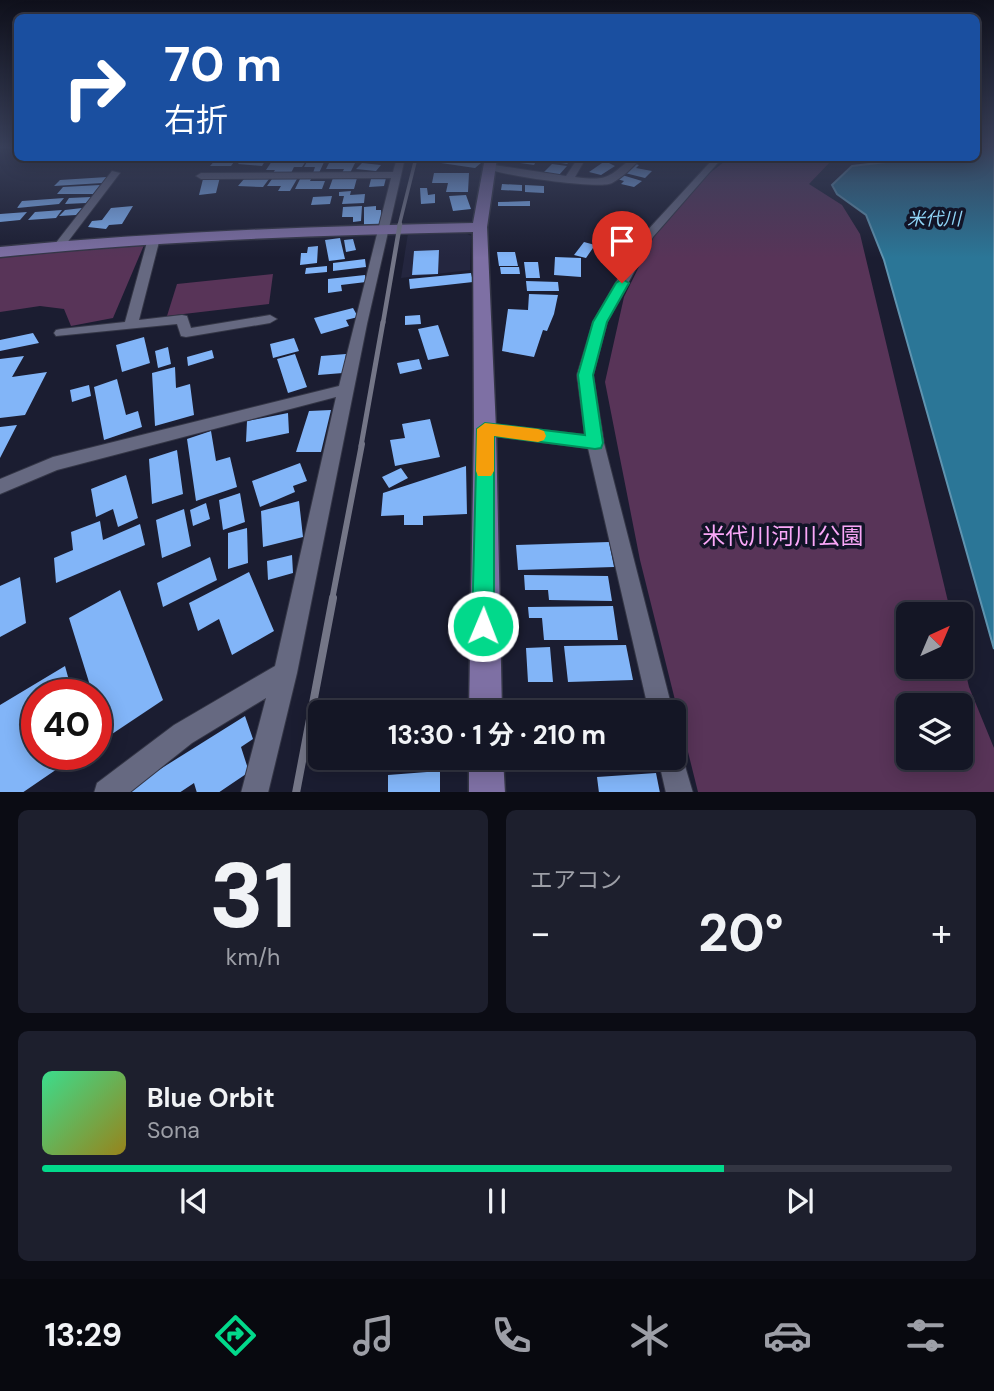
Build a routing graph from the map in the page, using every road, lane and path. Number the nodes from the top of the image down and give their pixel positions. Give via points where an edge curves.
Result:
1 (107, 184) edge
2 (395, 184) edge
3 (486, 184) edge
4 (695, 184) edge
5 (480, 227) junction
6 (385, 229) junction
7 (153, 242) junction
8 (59, 246) junction
9 (0, 252) edge
10 (270, 318) dead end
11 (131, 325) junction
12 (61, 333) dead end
13 (348, 389) junction
14 (485, 429) junction
15 (595, 443) junction
16 (0, 487) edge
17 (285, 673) junction
18 (485, 700) edge
19 (658, 700) edge
20 (486, 770) edge
21 (674, 770) edge
22 (108, 792) edge
23 (254, 792) edge
24 (486, 792) edge
25 (680, 792) edge

1 - 8 street
2 - 6 street
3 - 5 street
4 - 15 street via 648,236 600,322 585,375
5 - 6 street
5 - 14 street
6 - 7 street
6 - 13 street
7 - 8 street
7 - 11 street
8 - 9 street
10 - 11 street via 186,334 182,319
11 - 12 street
13 - 16 street via 53,464
13 - 17 street
14 - 15 street
14 - 18 street
15 - 19 street
17 - 22 street via 183,734
17 - 23 street
20 - 24 street
21 - 25 street

